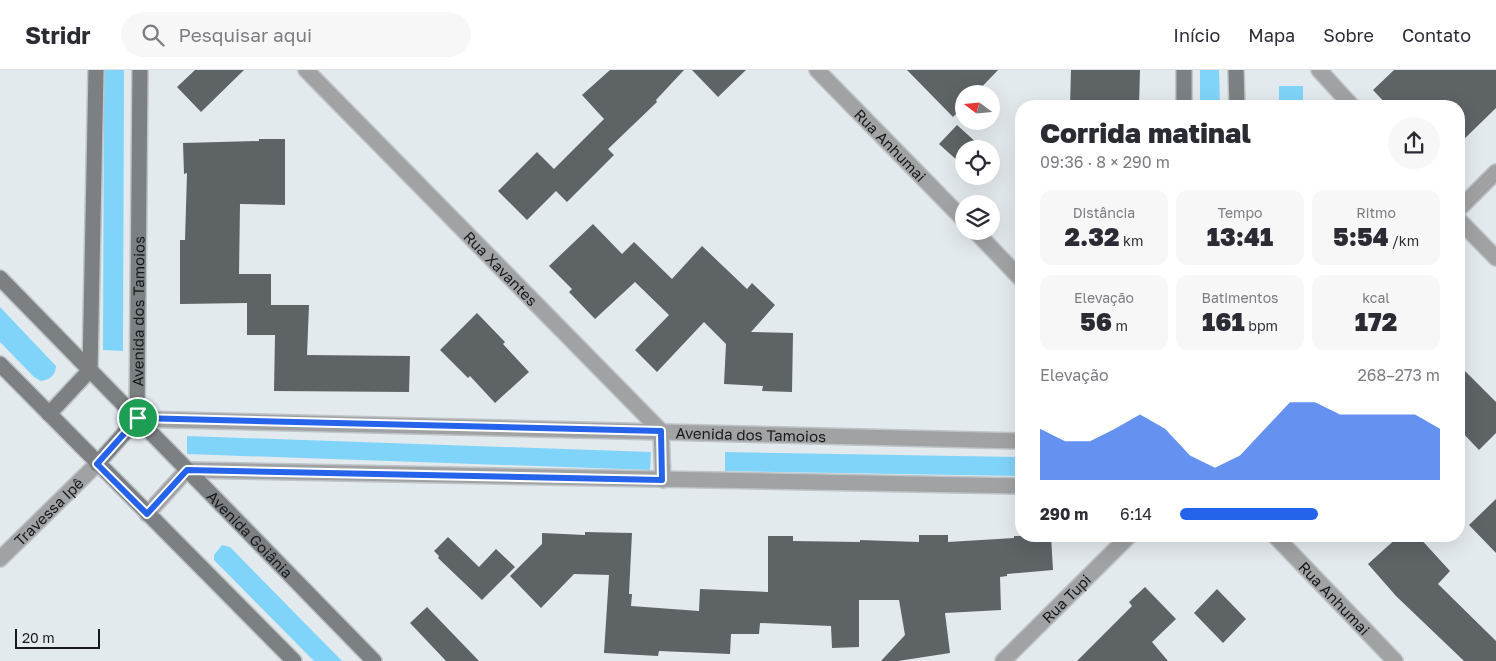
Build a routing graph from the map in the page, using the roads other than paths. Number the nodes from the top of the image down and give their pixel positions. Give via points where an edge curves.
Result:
1 (96, 70) edge
2 (140, 70) edge
3 (306, 70) edge
4 (817, 70) edge
5 (1184, 70) edge
6 (1236, 70) edge
7 (1319, 70) edge
8 (1184, 100) edge
9 (1237, 100) edge
10 (1346, 100) edge
11 (1496, 172) edge
12 (1465, 203) edge
13 (955, 211) edge
14 (1465, 226) edge
15 (984, 240) edge
16 (1496, 258) edge
17 (1015, 273) edge
18 (0, 278) edge
19 (0, 364) edge
20 (90, 370) junction
21 (49, 414) junction
22 (138, 418) junction
23 (661, 431) junction
24 (1015, 441) edge
25 (97, 464) junction
26 (187, 470) junction
27 (662, 480) junction
28 (1015, 486) edge
29 (147, 514) junction
30 (1123, 542) edge
31 (1281, 542) edge
32 (0, 559) edge
33 (294, 661) edge
34 (374, 661) edge
35 (1003, 661) edge
36 (1395, 661) edge

1 - 20 street
2 - 22 street, Avenida dos Tamoios
3 - 23 street, Rua Xavantes
4 - 13 street, Rua Anhumai
5 - 8 street
6 - 9 street
7 - 10 street
11 - 12 street
14 - 16 street
15 - 17 street
18 - 20 street, Avenida Goiânia
19 - 21 street
20 - 21 street
20 - 22 street, Avenida Goiânia
21 - 25 street
22 - 23 street, Avenida dos Tamoios
22 - 25 street
22 - 26 street, Avenida Goiânia
23 - 24 street, Avenida dos Tamoios
23 - 27 street
25 - 29 street
25 - 32 street, Travessa Ipê
26 - 27 street
26 - 29 street
26 - 34 street, Avenida Goiânia
27 - 28 street
29 - 33 street
30 - 35 street, Rua Tupi
31 - 36 street, Rua Anhumai

